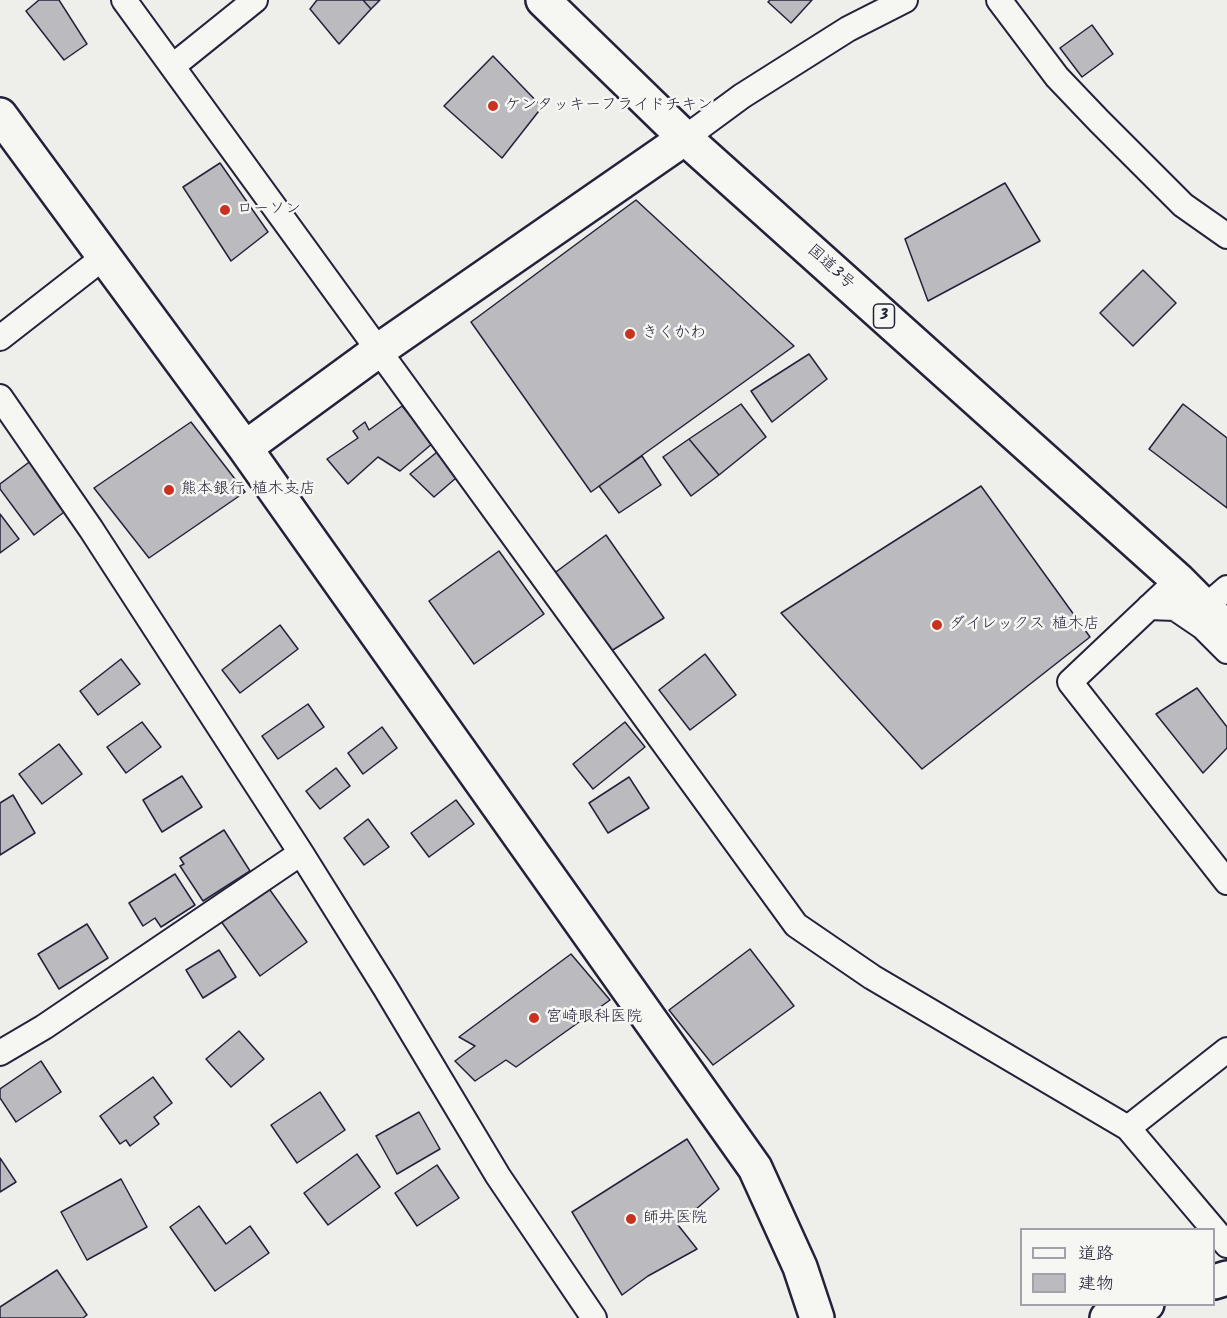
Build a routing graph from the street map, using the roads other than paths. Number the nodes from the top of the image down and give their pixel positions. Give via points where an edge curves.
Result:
1 (124, 0) edge
2 (255, 0) edge
3 (543, 0) edge
4 (905, 0) edge
5 (999, 0) edge
6 (173, 66) junction
7 (0, 115) edge
8 (685, 138) junction
9 (1227, 236) edge
10 (104, 257) junction
11 (0, 338) edge
12 (379, 350) junction
13 (0, 397) edge
14 (245, 448) junction
15 (1178, 580) junction
16 (1149, 607) junction
17 (1220, 608) edge
18 (1227, 651) edge
19 (301, 853) junction
20 (1227, 882) edge
21 (1227, 1050) edge
22 (0, 1053) edge
23 (1128, 1128) junction
24 (1213, 1228) edge
25 (1215, 1231) edge
26 (1227, 1245) edge
27 (1144, 1306) edge
28 (594, 1318) edge
29 (817, 1318) edge
30 (1107, 1318) edge

1 - 6 street
2 - 6 street
3 - 8 main road, 国道3号 / 3
4 - 8 street via 848,29 742,96
5 - 9 street via 1057,77 1099,121 1183,205
6 - 12 street
7 - 10 main road
8 - 12 main road
8 - 15 main road, 国道3号 / 3
10 - 11 street
10 - 14 main road
12 - 14 main road
12 - 23 street via 796,925 872,977
13 - 19 street via 91,529
14 - 29 main road via 754,1168 800,1268
15 - 16 street
15 - 17 main road, 国道3号 / 3
16 - 18 street via 1175,608 1203,627
16 - 20 street via 1070,682
19 - 22 street
19 - 28 street via 498,1176
21 - 23 street
23 - 24 street
25 - 26 street
27 - 30 main road

